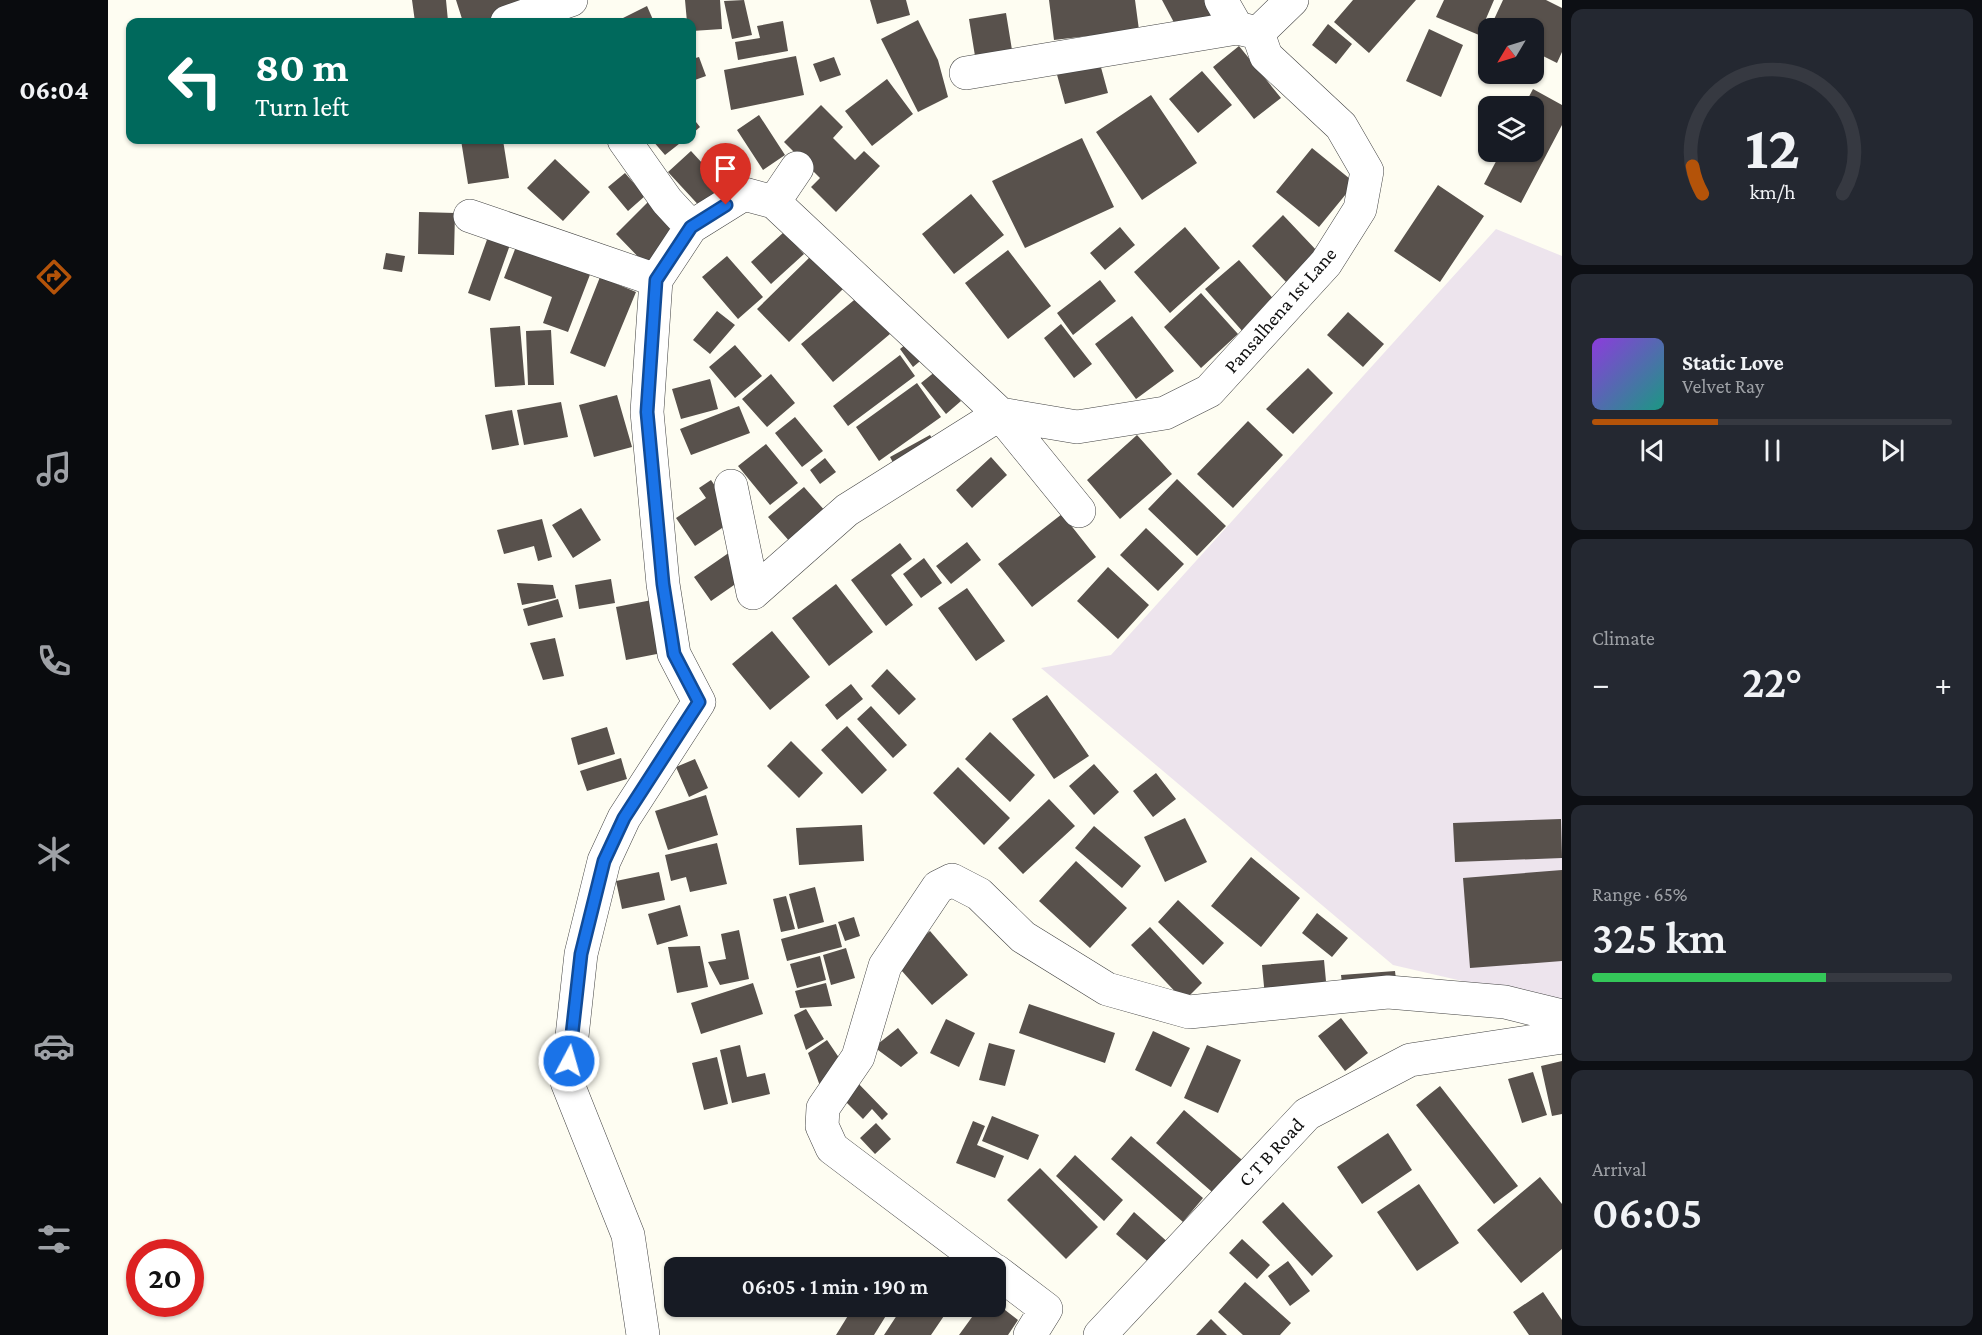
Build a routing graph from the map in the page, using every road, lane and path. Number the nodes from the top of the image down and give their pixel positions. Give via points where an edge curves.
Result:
1 (571, 0) edge
2 (1292, 0) edge
3 (519, 18) edge
4 (1239, 20) edge
5 (966, 73) dead end
6 (627, 144) edge
7 (797, 168) dead end
8 (774, 202) junction
9 (470, 216) dead end
10 (691, 227) junction
11 (656, 280) junction
12 (1000, 414) junction
13 (731, 486) dead end
14 (1079, 511) dead end
15 (1562, 1016) edge
16 (1562, 1037) edge
17 (976, 1257) edge
18 (1006, 1279) edge
19 (644, 1335) edge
20 (1030, 1335) edge
21 (1100, 1335) edge

1 - 3 street
2 - 4 street
4 - 5 street
4 - 12 street, Pansalhena 1st Lane via 1266,56 1341,126 1367,171 1360,208 1326,263 1209,391 1165,413 1077,427
6 - 10 street via 667,201
7 - 8 street
8 - 10 street via 744,194
8 - 12 street
9 - 11 street
10 - 11 street
11 - 19 street via 647,412 663,584 674,654 699,702 624,818 604,861 581,954 567,1082 628,1236
12 - 13 street via 847,510 753,593
12 - 14 street
15 - 17 street via 1505,1002 1388,992 1189,1012 1107,989 1023,937 979,894 952,880 938,887 885,966 858,1057 823,1107 822,1126 832,1148
16 - 21 street, C T B Road via 1410,1060 1307,1114
18 - 20 street via 1046,1309

